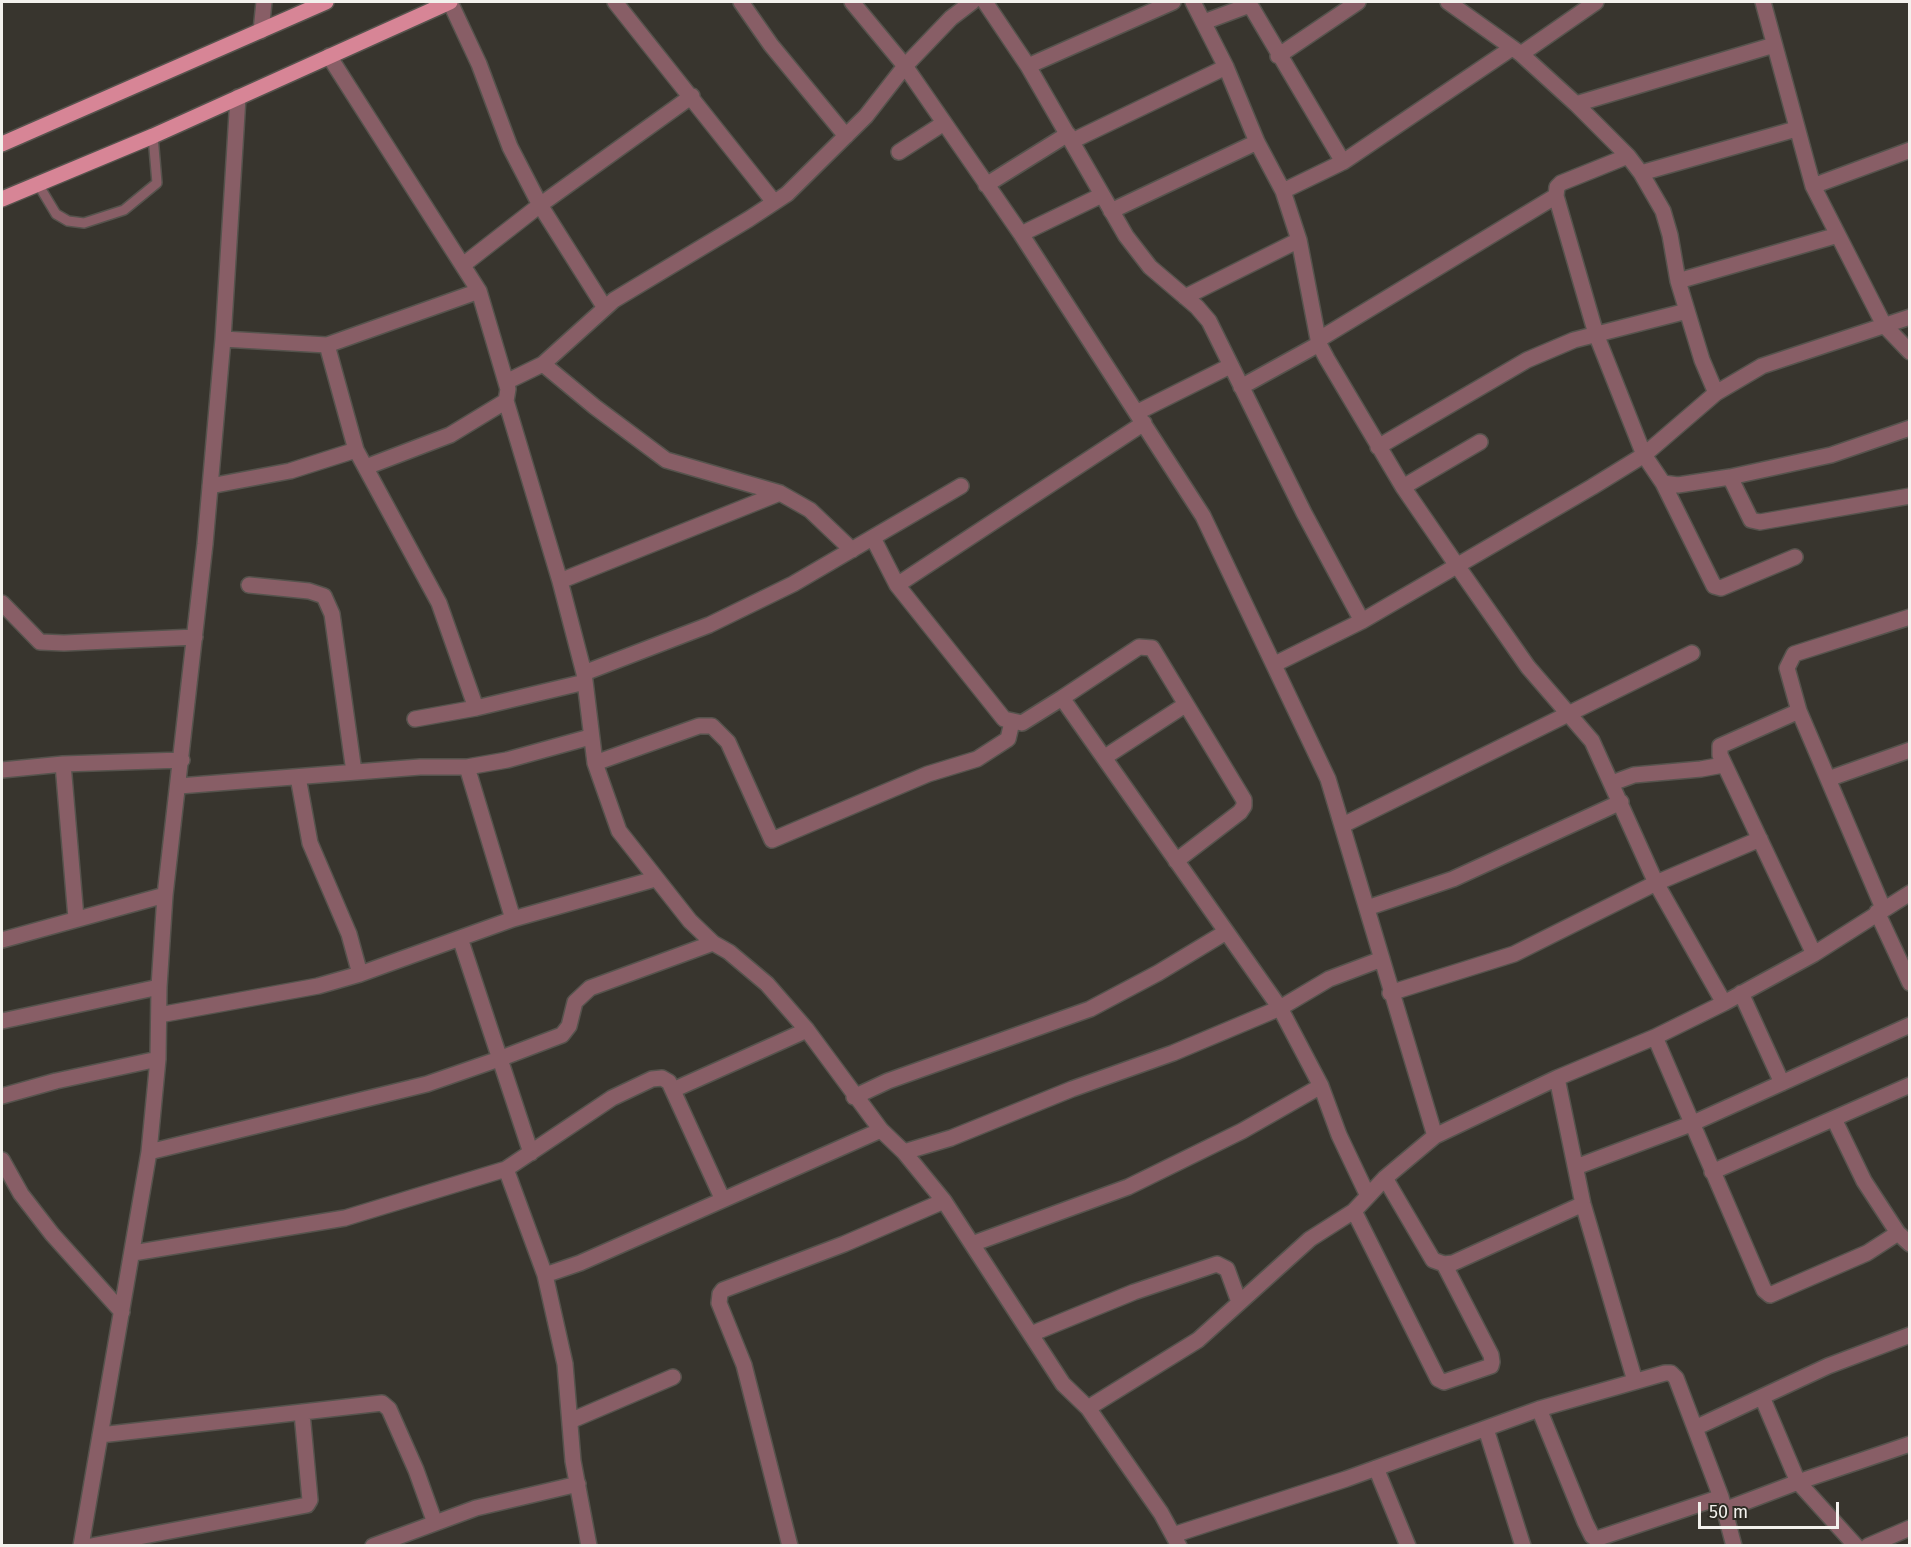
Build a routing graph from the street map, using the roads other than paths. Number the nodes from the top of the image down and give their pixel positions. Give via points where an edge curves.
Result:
1 (264, 2) edge
2 (326, 2) edge
3 (450, 2) edge
4 (615, 2) edge
5 (741, 2) edge
6 (852, 2) edge
7 (972, 2) edge
8 (985, 2) edge
9 (1173, 2) edge
10 (1193, 2) edge
11 (1358, 2) edge
12 (1448, 2) edge
13 (1596, 2) edge
14 (1763, 2) edge
15 (1204, 22) junction
16 (261, 32) junction
17 (1774, 45) junction
18 (1517, 51) junction
19 (329, 56) junction
20 (1278, 56) junction
21 (905, 66) junction
22 (1028, 66) junction
23 (1226, 67) junction
24 (692, 96) junction
25 (238, 97) junction
26 (1576, 104) junction
27 (944, 123) junction
28 (1796, 129) junction
29 (153, 136) junction
30 (846, 136) junction
31 (1070, 138) junction
32 (1257, 142) junction
33 (2, 144) edge
34 (1910, 150) edge
35 (899, 152) dead end
36 (1628, 156) junction
37 (1343, 162) junction
38 (1641, 174) junction
39 (38, 184) junction
40 (986, 185) junction
41 (1813, 186) junction
42 (1283, 191) junction
43 (1102, 195) junction
44 (1556, 196) junction
45 (2, 199) edge
46 (774, 202) junction
47 (540, 205) junction
48 (1111, 211) junction
49 (1021, 234) junction
50 (1838, 235) junction
51 (1299, 240) junction
52 (463, 265) junction
53 (1678, 281) junction
54 (479, 291) junction
55 (1185, 297) junction
56 (605, 308) junction
57 (1687, 311) junction
58 (1910, 317) edge
59 (1884, 325) junction
60 (1596, 334) junction
61 (223, 339) junction
62 (1319, 342) junction
63 (327, 345) junction
64 (1910, 352) edge
65 (543, 364) junction
66 (1230, 366) junction
67 (506, 382) junction
68 (1241, 387) junction
69 (1716, 393) junction
70 (506, 401) junction
71 (1141, 418) junction
72 (1910, 428) edge
73 (1480, 442) dead end
74 (1378, 447) junction
75 (356, 450) junction
76 (1644, 454) junction
77 (366, 467) junction
78 (1730, 477) junction
79 (1663, 483) junction
80 (210, 486) junction
81 (961, 486) dead end
82 (1403, 487) junction
83 (780, 493) junction
84 (1910, 496) edge
85 (873, 538) junction
86 (852, 550) junction
87 (1795, 557) dead end
88 (1458, 567) junction
89 (560, 580) junction
90 (249, 585) dead end
91 (897, 585) junction
92 (2, 603) edge
93 (1910, 617) edge
94 (1362, 621) junction
95 (195, 638) junction
96 (1692, 652) dead end
97 (1275, 664) junction
98 (585, 678) junction
99 (1062, 698) junction
100 (1185, 705) junction
101 (476, 708) junction
102 (1799, 711) junction
103 (1571, 715) junction
104 (415, 719) dead end
105 (1012, 722) junction
106 (590, 737) junction
107 (1910, 750) edge
108 (1105, 757) junction
109 (182, 760) junction
110 (595, 763) junction
111 (63, 764) junction
112 (1724, 765) junction
113 (467, 767) junction
114 (2, 770) edge
115 (354, 772) junction
116 (298, 777) junction
117 (1828, 779) junction
118 (1612, 783) junction
119 (179, 786) junction
120 (1621, 802) junction
121 (1343, 825) junction
122 (1760, 839) junction
123 (1176, 861) junction
124 (655, 879) junction
125 (1656, 883) junction
126 (1910, 893) edge
127 (165, 895) junction
128 (1367, 908) junction
129 (1880, 910) junction
130 (76, 918) junction
131 (513, 919) junction
132 (1226, 932) junction
133 (460, 938) junction
134 (2, 940) edge
135 (713, 943) junction
136 (1814, 954) junction
137 (1382, 959) junction
138 (360, 974) junction
139 (1910, 983) edge
140 (159, 987) junction
141 (1390, 993) junction
142 (1741, 993) junction
143 (1724, 1003) junction
144 (1280, 1008) junction
145 (159, 1015) junction
146 (2, 1021) edge
147 (1910, 1025) edge
148 (807, 1030) junction
149 (1655, 1037) junction
150 (158, 1059) junction
151 (499, 1059) junction
152 (1557, 1078) junction
153 (1782, 1083) junction
154 (1910, 1085) edge
155 (1321, 1086) junction
156 (673, 1090) junction
157 (2, 1096) edge
158 (854, 1097) junction
159 (1834, 1119) junction
160 (1691, 1124) junction
161 (881, 1130) junction
162 (1435, 1136) junction
163 (149, 1152) junction
164 (904, 1152) junction
165 (531, 1153) junction
166 (2, 1160) edge
167 (1576, 1167) junction
168 (506, 1169) junction
169 (1712, 1172) junction
170 (1385, 1178) junction
171 (1367, 1194) junction
172 (722, 1198) junction
173 (944, 1200) junction
174 (1583, 1204) junction
175 (1354, 1211) junction
176 (1904, 1238) edge
177 (972, 1244) junction
178 (133, 1253) junction
179 (1444, 1264) junction
180 (545, 1275) junction
181 (1239, 1302) junction
182 (122, 1312) junction
183 (1031, 1335) junction
184 (1910, 1335) edge
185 (673, 1377) dead end
186 (1635, 1381) junction
187 (1762, 1397) junction
188 (1088, 1408) junction
189 (1539, 1409) junction
190 (302, 1413) junction
191 (570, 1421) junction
192 (1695, 1428) junction
193 (1486, 1429) junction
194 (100, 1435) junction
195 (1910, 1444) edge
196 (1376, 1468) junction
197 (1797, 1482) junction
198 (578, 1484) junction
199 (1723, 1503) junction
200 (435, 1523) junction
201 (1910, 1528) edge
202 (1176, 1540) edge
203 (81, 1545) edge
204 (91, 1545) edge
205 (373, 1545) edge
206 (589, 1545) edge
207 (790, 1545) edge
208 (1408, 1545) edge
209 (1523, 1545) edge
210 (1734, 1545) edge
211 (1856, 1545) edge
212 (1868, 1545) edge

1 - 16 street
2 - 16 main road
3 - 19 main road
3 - 47 street via 480,64 510,147
4 - 24 street
5 - 30 street
6 - 21 street
7 - 21 street
8 - 22 street
9 - 22 street
10 - 15 street
11 - 20 street
12 - 18 street
13 - 18 street
14 - 17 street
15 - 20 street via 1247,6
15 - 23 street
16 - 33 main road
17 - 26 street
17 - 28 street
18 - 26 street
18 - 37 street
19 - 25 main road
19 - 52 street
20 - 37 street
21 - 27 street
21 - 30 street
22 - 31 street
23 - 31 street
23 - 32 street
24 - 46 street
24 - 47 street
25 - 29 main road
25 - 61 street
26 - 36 street
27 - 35 street
27 - 40 street
28 - 38 street
28 - 41 street
29 - 39 main road
29 - 39 lane via 157,183 124,210 84,223 68,221 56,214
30 - 46 street
31 - 40 street
31 - 43 street
32 - 42 street
32 - 48 street
34 - 41 street
36 - 38 street
36 - 44 street via 1561,183
37 - 42 street
38 - 53 street via 1663,211
39 - 45 main road
40 - 49 street
41 - 50 street
42 - 51 street
43 - 48 street
43 - 49 street
44 - 60 street
44 - 62 street
46 - 56 street
47 - 52 street
47 - 56 street
48 - 55 street via 1150,267
49 - 71 street
50 - 53 street
50 - 59 street
51 - 55 street
51 - 62 street
52 - 54 street
53 - 57 street
54 - 63 street
54 - 67 street
55 - 66 street via 1209,321
56 - 65 street
57 - 60 street
57 - 69 street
58 - 59 street
59 - 64 street
59 - 69 street via 1762,366
60 - 74 street via 1527,360
60 - 76 street
61 - 63 street
61 - 80 street
62 - 68 street
62 - 74 street
63 - 75 street
65 - 67 street
65 - 83 street via 666,460
66 - 68 street
66 - 71 street
67 - 70 street
68 - 94 street
69 - 76 street
70 - 77 street via 450,435
70 - 89 street
71 - 91 street
71 - 97 street via 1203,516
72 - 78 street via 1831,455
73 - 82 street
74 - 82 street
75 - 77 street
75 - 80 street via 290,471
76 - 79 street
76 - 88 street
77 - 101 street via 439,603
78 - 79 street via 1678,485
78 - 84 street via 1751,520 1760,522
79 - 87 street via 1714,586 1721,588
80 - 95 street
81 - 85 street
82 - 88 street
83 - 86 street via 810,510
83 - 89 street
85 - 86 street
85 - 91 street
86 - 98 street via 709,625
88 - 94 street
88 - 103 street via 1528,667
89 - 98 street
90 - 115 street via 324,596 332,614
91 - 105 street via 1004,719
92 - 95 street via 39,642
93 - 102 street via 1794,654 1787,668
94 - 97 street
95 - 109 street
96 - 103 street
97 - 121 street via 1328,779
98 - 101 street
98 - 106 street
99 - 100 street via 1147,646 1152,648
99 - 105 street via 1022,723
99 - 108 street
100 - 108 street
100 - 123 street via 1241,793 1244,806
101 - 104 street
102 - 112 street via 1720,746
102 - 117 street
103 - 118 street via 1592,741
103 - 121 street
105 - 110 street via 1008,739 977,759 928,774 772,840 728,742 712,726 699,726
106 - 110 street
106 - 113 street
107 - 117 street
108 - 123 street
109 - 111 street
109 - 119 street
110 - 124 street via 619,831
111 - 114 street
111 - 130 street
112 - 118 street via 1634,775
112 - 122 street
113 - 115 street
113 - 131 street
115 - 116 street
116 - 119 street
116 - 138 street via 310,843 349,934
117 - 129 street
118 - 120 street
119 - 127 street
120 - 125 street
120 - 128 street via 1453,879
121 - 128 street
122 - 125 street
122 - 136 street
123 - 132 street
124 - 131 street
124 - 135 street
125 - 141 street via 1514,954
125 - 143 street
126 - 129 street
127 - 130 street
127 - 140 street
128 - 137 street
129 - 136 street
129 - 139 street
130 - 134 street
131 - 133 street
132 - 144 street
132 - 158 street via 1090,1009 888,1081
133 - 138 street
133 - 151 street
135 - 148 street via 767,984
135 - 151 street via 590,988 575,1002 569,1026 562,1035
136 - 142 street
137 - 141 street
137 - 144 street via 1329,979
138 - 145 street via 318,986
140 - 145 street
140 - 146 street
141 - 162 street
142 - 143 street
142 - 153 street
143 - 149 street
144 - 155 street
144 - 164 street via 1173,1053 951,1138
145 - 150 street
147 - 153 street
148 - 156 street
148 - 158 street
149 - 152 street
149 - 160 street
150 - 157 street
150 - 163 street
151 - 163 street via 427,1084
151 - 165 street
152 - 162 street
152 - 167 street
153 - 160 street
154 - 159 street
155 - 171 street
155 - 177 street via 1242,1131 1128,1187
156 - 165 street via 662,1078 651,1079 612,1098
156 - 172 street
158 - 161 street
159 - 169 street
159 - 176 street via 1864,1180
160 - 167 street
160 - 169 street
161 - 164 street
161 - 172 street
162 - 170 street
163 - 178 street
164 - 173 street
165 - 168 street
166 - 182 street via 21,1194 52,1234
167 - 174 street
168 - 178 street via 345,1218
168 - 180 street
169 - 176 street via 1764,1290 1770,1295
170 - 171 street
170 - 179 street via 1433,1260
171 - 175 street
172 - 180 street
173 - 177 street
173 - 207 street via 720,1294 719,1303 744,1365
174 - 179 street
174 - 186 street
175 - 179 street via 1438,1379 1443,1382 1491,1366 1492,1362
175 - 181 street via 1310,1239
177 - 183 street
178 - 182 street
180 - 191 street via 565,1364
181 - 183 street via 1227,1269 1217,1264 1134,1292
181 - 188 street via 1198,1340
182 - 194 street
183 - 188 street via 1064,1384
184 - 187 street via 1828,1366
185 - 191 street
186 - 189 street
186 - 192 street via 1671,1373
187 - 192 street
187 - 197 street
188 - 202 street
189 - 193 street
189 - 199 street via 1585,1522 1596,1539
190 - 194 street
190 - 200 street via 385,1404 416,1470
190 - 204 street via 307,1505
191 - 198 street
192 - 199 street
193 - 196 street
193 - 209 street
194 - 203 street
195 - 197 street
196 - 202 street
196 - 208 street
197 - 199 street
197 - 211 street
198 - 200 street via 476,1508
198 - 206 street
199 - 210 street
200 - 205 street
201 - 212 street

